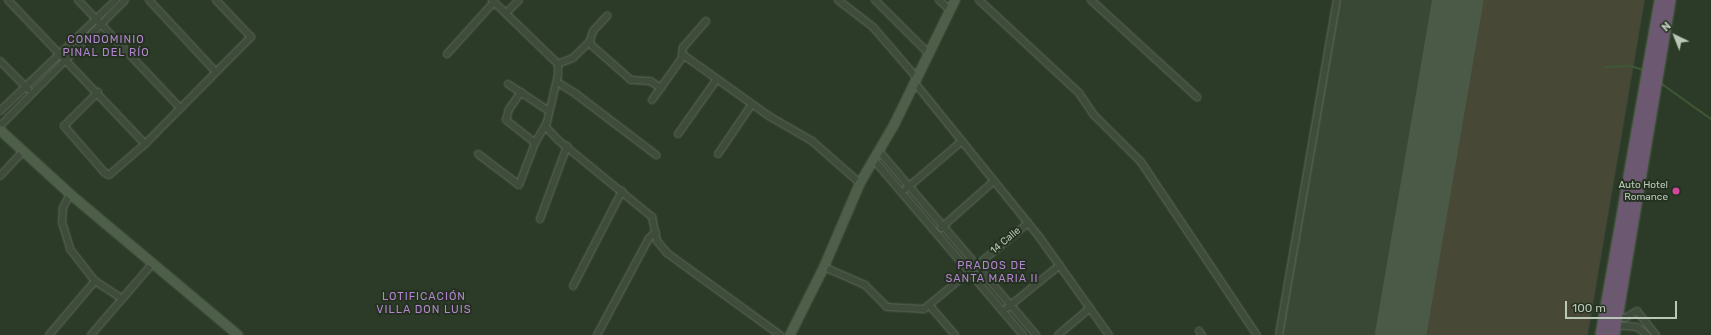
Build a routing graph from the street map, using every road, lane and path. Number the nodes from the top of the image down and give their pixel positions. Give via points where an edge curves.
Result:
1 (8, 0) edge
2 (78, 0) edge
3 (116, 0) edge
4 (125, 0) edge
5 (149, 0) edge
6 (216, 0) edge
7 (519, 0) edge
8 (838, 0) edge
9 (875, 0) edge
10 (939, 0) edge
11 (955, 0) edge
12 (979, 0) edge
13 (1091, 0) edge
14 (1337, 0) edge
15 (1660, 0) edge
16 (1669, 0) edge
17 (493, 1) edge
18 (950, 10) junction
19 (506, 13) junction
20 (607, 16) dead end
21 (99, 21) junction
22 (706, 21) dead end
23 (589, 43) junction
24 (447, 54) dead end
25 (929, 54) junction
26 (684, 55) junction
27 (64, 56) junction
28 (0, 61) edge
29 (558, 64) junction
30 (216, 72) junction
31 (717, 79) junction
32 (916, 80) junction
33 (557, 82) junction
34 (508, 84) dead end
35 (26, 87) junction
36 (661, 88) junction
37 (32, 92) junction
38 (98, 92) junction
39 (522, 92) junction
40 (1196, 97) dead end
41 (652, 100) dead end
42 (752, 104) junction
43 (5, 106) junction
44 (180, 108) junction
45 (0, 111) edge
46 (549, 111) junction
47 (13, 114) junction
48 (0, 126) edge
49 (545, 126) junction
50 (0, 130) edge
51 (678, 134) dead end
52 (962, 141) junction
53 (535, 143) junction
54 (145, 144) junction
55 (567, 146) junction
56 (879, 151) junction
57 (23, 152) junction
58 (478, 154) dead end
59 (718, 154) dead end
60 (656, 155) dead end
61 (874, 160) junction
62 (0, 176) edge
63 (994, 181) junction
64 (860, 183) junction
65 (909, 187) junction
66 (622, 191) junction
67 (901, 193) junction
68 (70, 194) junction
69 (540, 219) dead end
70 (1028, 223) junction
71 (943, 226) junction
72 (656, 232) junction
73 (936, 233) junction
74 (152, 264) junction
75 (1060, 265) junction
76 (977, 266) junction
77 (824, 267) junction
78 (969, 272) junction
79 (95, 281) junction
80 (573, 286) dead end
81 (121, 298) junction
82 (1010, 305) junction
83 (930, 306) junction
84 (1090, 308) junction
85 (1003, 311) junction
86 (1614, 326) edge
87 (49, 335) edge
88 (91, 335) edge
89 (238, 335) edge
90 (597, 335) edge
91 (780, 335) edge
92 (790, 335) edge
93 (955, 335) edge
94 (1023, 335) edge
95 (1036, 335) edge
96 (1058, 335) edge
97 (1109, 335) edge
98 (1257, 335) edge
99 (1279, 335) edge
100 (1601, 335) edge
101 (1647, 335) edge
102 (1656, 335) edge

1 - 27 street
2 - 21 street
3 - 21 street
4 - 21 street
5 - 30 street
6 - 30 street via 251,37
7 - 19 street
8 - 32 street via 870,23
9 - 25 street
10 - 18 street
11 - 18 street
12 - 98 street via 1079,93 1094,116 1141,162
13 - 40 street
14 - 99 street
15 - 100 highway
16 - 86 highway
17 - 19 street
17 - 24 street
18 - 25 street
19 - 29 street
20 - 23 street via 593,31
21 - 27 street
21 - 44 street
22 - 26 street via 683,47
23 - 29 street via 570,61
23 - 36 street via 631,80 650,81
25 - 32 street
26 - 31 street
26 - 36 street
27 - 35 street
27 - 37 street
27 - 38 street
28 - 35 street
29 - 33 street
30 - 44 street
31 - 42 street
31 - 51 street
32 - 52 street
32 - 56 street
33 - 46 street
33 - 60 street
34 - 39 street
35 - 37 street
35 - 43 street
36 - 41 street
37 - 47 street
38 - 54 street
38 - 54 street via 64,126 105,173 115,173
39 - 46 street
39 - 53 street via 509,109 506,120
42 - 59 street
42 - 64 street via 812,141
43 - 45 street
43 - 47 street
44 - 54 street
46 - 49 street
47 - 48 street
49 - 53 street
49 - 55 street
50 - 57 street
52 - 63 street
52 - 65 street
53 - 58 street via 518,185
55 - 66 street
55 - 69 street
56 - 61 street
56 - 65 street
57 - 62 street
57 - 68 street
61 - 64 street
61 - 67 street
63 - 70 street
63 - 71 street
64 - 77 street
65 - 67 street
65 - 71 street
66 - 72 street via 652,217
66 - 80 street
67 - 73 street
68 - 74 street
68 - 79 street via 63,208 63,231 75,257
70 - 75 street
70 - 76 street, 14 Calle
71 - 73 street
71 - 76 street
72 - 90 street via 649,238
72 - 91 street via 657,241 666,253
73 - 78 street
74 - 81 street
74 - 89 street
75 - 82 street
75 - 84 street
76 - 78 street, 14 Calle
76 - 82 street
77 - 83 street via 865,285 887,307 920,309
77 - 92 street
78 - 83 street, 14 Calle
78 - 85 street
79 - 81 street
79 - 87 street
81 - 88 street
82 - 85 street
82 - 95 street
83 - 93 street
84 - 96 street
84 - 97 street
85 - 94 street
86 - 101 street via 1637,327
86 - 102 street via 1637,311

